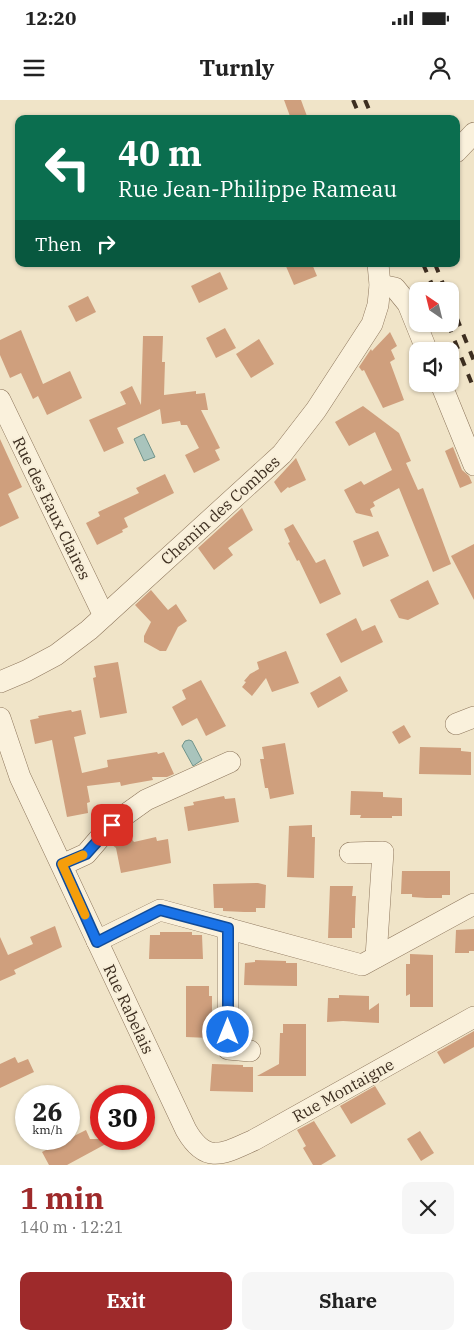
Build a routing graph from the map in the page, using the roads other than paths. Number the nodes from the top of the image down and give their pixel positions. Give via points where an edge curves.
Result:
1 (474, 133) edge
2 (460, 148) edge
3 (378, 267) edge
4 (380, 285) junction
5 (423, 342) edge
6 (443, 392) edge
7 (0, 400) edge
8 (474, 465) edge
9 (104, 616) junction
10 (0, 682) edge
11 (0, 718) edge
12 (230, 762) dead end
13 (350, 853) dead end
14 (62, 864) junction
15 (474, 904) edge
16 (228, 928) junction
17 (97, 942) junction
18 (376, 957) junction
19 (474, 1017) edge
20 (250, 1051) dead end
21 (208, 1159) edge

1 - 2 street
3 - 4 street, Chemin des Combes
4 - 5 street via 395,288 408,304
4 - 9 street, Chemin des Combes via 372,324 316,410 282,454
6 - 8 street
7 - 9 street, Rue des Eaux Claires
9 - 10 street, Chemin des Combes via 56,655
11 - 14 street, Rue Rabelais via 20,777
12 - 14 street via 146,800 112,825 86,854
13 - 18 street via 383,852
14 - 17 street, Rue Rabelais
15 - 18 street
16 - 17 street via 160,910
16 - 18 street via 362,965
16 - 20 street via 228,1049
17 - 21 street, Rue Rabelais via 193,1144
19 - 21 street, Rue Montaigne via 254,1140

